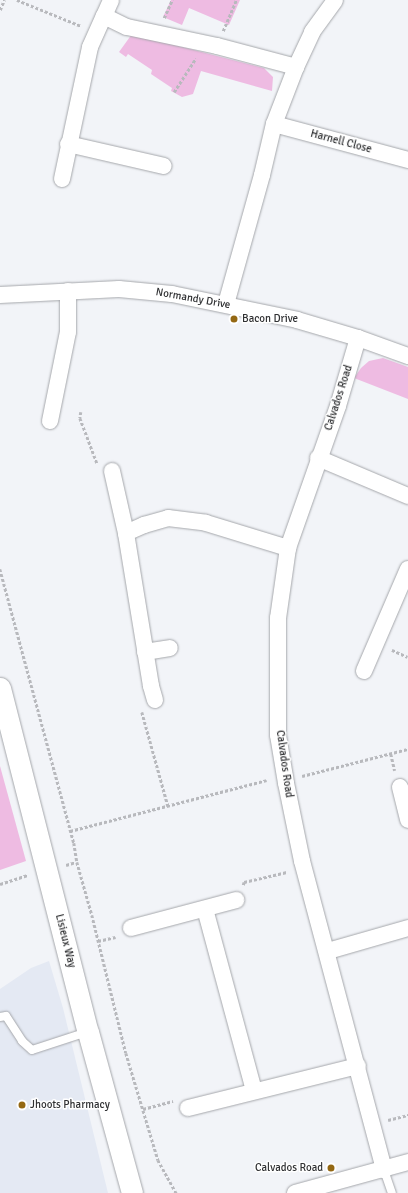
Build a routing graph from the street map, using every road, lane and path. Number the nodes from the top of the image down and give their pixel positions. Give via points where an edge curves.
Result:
1 (4, 0) edge
2 (17, 0) edge
3 (111, 0) edge
4 (236, 0) edge
5 (334, 0) edge
6 (0, 10) edge
7 (104, 16) junction
8 (96, 33) junction
9 (211, 45) junction
10 (296, 67) junction
11 (174, 92) dead end
12 (274, 124) junction
13 (68, 144) junction
14 (408, 160) edge
15 (164, 166) dead end
16 (62, 178) dead end
17 (68, 291) junction
18 (0, 295) edge
19 (226, 304) junction
20 (358, 338) junction
21 (408, 356) edge
22 (81, 412) dead end
23 (50, 421) dead end
24 (318, 458) junction
25 (112, 471) joint
26 (408, 496) edge
27 (126, 533) junction
28 (288, 548) junction
29 (0, 569) edge
30 (408, 569) edge
31 (170, 648) dead end
32 (146, 652) junction
33 (364, 670) dead end
34 (0, 688) edge
35 (148, 702) joint
36 (408, 749) edge
37 (285, 776) junction
38 (400, 787) dead end
39 (168, 806) junction
40 (408, 820) edge
41 (70, 831) junction
42 (304, 868) junction
43 (236, 900) joint
44 (205, 909) junction
45 (130, 928) dead end
46 (408, 928) edge
47 (328, 952) junction
48 (0, 1017) edge
49 (88, 1032) junction
50 (358, 1066) junction
51 (254, 1091) junction
52 (188, 1108) joint
53 (143, 1109) junction
54 (408, 1162) edge
55 (384, 1170) junction
56 (132, 1193) edge
57 (176, 1193) edge
58 (295, 1193) edge
59 (392, 1193) edge

1 - 6 path
2 - 8 path
3 - 7 street
4 - 9 path
5 - 10 street via 312,32
7 - 8 street
7 - 9 street via 128,27
8 - 13 street via 90,47
9 - 10 street
9 - 11 path
10 - 12 street
12 - 14 street, Harnell Close
12 - 19 street
13 - 15 street
13 - 16 street
17 - 18 street, Normandy Drive
17 - 19 street, Normandy Drive via 119,289 172,294
17 - 23 street via 68,332
19 - 20 street, Normandy Drive via 297,320
20 - 21 street, Normandy Drive
20 - 24 street, Calvados Road via 338,406
22 - 25 path via 80,418 98,467
24 - 26 street
24 - 28 street, Calvados Road
25 - 27 street
27 - 28 street via 168,518 206,523
27 - 32 street
28 - 37 street, Calvados Road via 278,618 278,735
29 - 41 path
30 - 33 street
31 - 32 street
32 - 35 street
34 - 49 street, Lisieux Way
35 - 39 path
36 - 37 path via 305,776
37 - 39 path
37 - 42 street, Calvados Road
38 - 40 street
39 - 41 path
41 - 53 path via 126,1054
42 - 43 path via 244,882
42 - 47 street, Calvados Road
43 - 44 street
44 - 45 street
44 - 51 street
46 - 47 street
47 - 50 street, Calvados Road
48 - 49 lane via 6,1016 22,1041 32,1050
49 - 56 street, Lisieux Way
50 - 51 street
50 - 55 street, Calvados Road
51 - 52 street
52 - 53 path via 172,1100
53 - 57 path via 158,1160
54 - 55 street
55 - 58 street
55 - 59 lane

